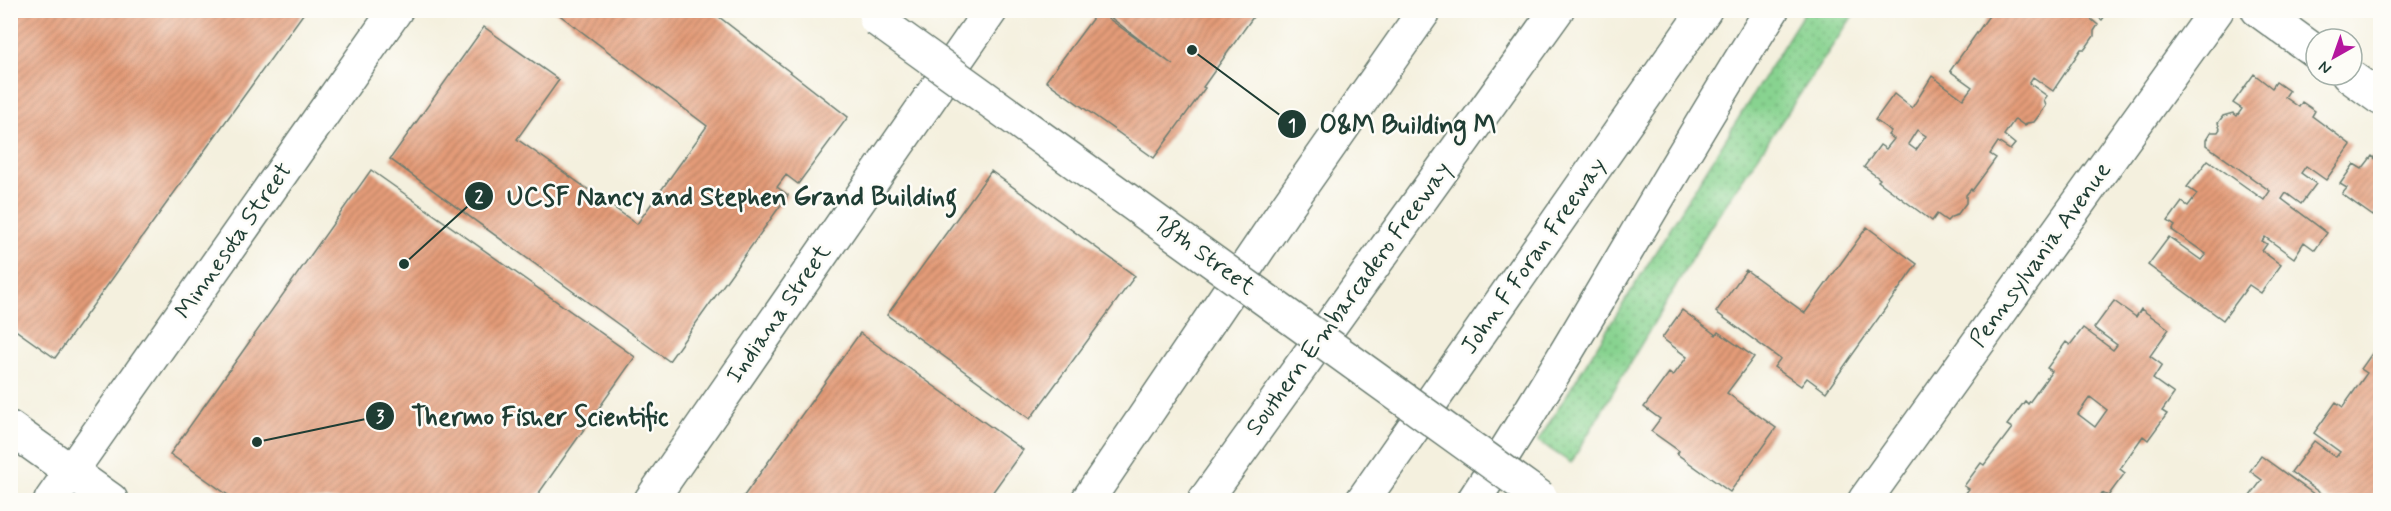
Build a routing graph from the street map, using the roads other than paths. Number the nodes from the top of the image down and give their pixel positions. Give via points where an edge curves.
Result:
1 (396, 10) edge
2 (864, 10) edge
3 (991, 10) edge
4 (1425, 10) edge
5 (1557, 10) edge
6 (1705, 10) edge
7 (1772, 10) edge
8 (2217, 10) edge
9 (2258, 10) edge
10 (2304, 43) edge
11 (2364, 86) edge
12 (2380, 98) edge
13 (1241, 281) junction
14 (10, 428) edge
15 (1484, 456) junction
16 (71, 472) junction
17 (1543, 499) edge
18 (51, 501) edge
19 (111, 501) edge
20 (651, 501) edge
21 (1088, 501) edge
22 (1205, 501) edge
23 (1363, 501) edge
24 (1457, 501) edge
25 (1474, 501) edge
26 (1865, 501) edge

1 - 16 main road, Minnesota Street
2 - 13 main road, 18th Street, bridge
3 - 20 main road, Indiana Street
4 - 21 main road
5 - 22 main road, Southern Embarcadero Freeway
6 - 23 main road, John F Foran Freeway
7 - 25 main road
8 - 26 main road, Pennsylvania Avenue
9 - 10 main road
11 - 12 main road
13 - 15 main road, 18th Street, bridge
13 - 21 main road
14 - 16 main road
15 - 17 main road, 18th Street, bridge
15 - 24 main road
16 - 18 main road, Minnesota Street
16 - 19 main road

